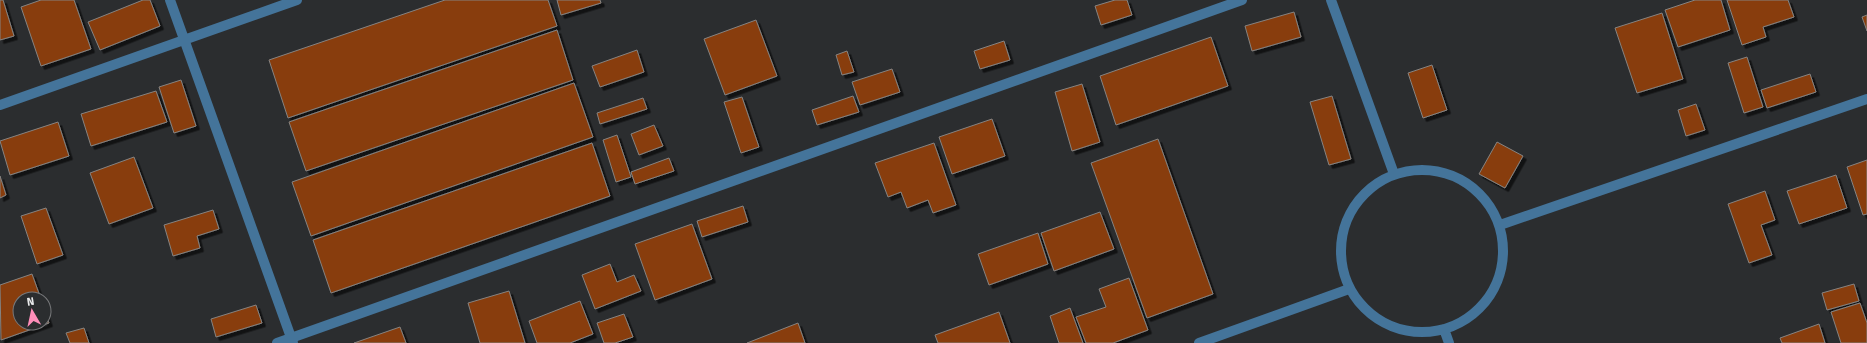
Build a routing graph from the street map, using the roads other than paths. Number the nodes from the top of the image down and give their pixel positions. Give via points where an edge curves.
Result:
1 (170, 0) edge
2 (297, 0) edge
3 (1242, 0) edge
4 (1331, 0) edge
5 (184, 40) junction
6 (1867, 99) edge
7 (0, 105) edge
8 (1394, 174) junction
9 (1500, 225) junction
10 (1349, 289) junction
11 (1444, 329) junction
12 (292, 340) edge
13 (277, 343) edge
14 (1199, 343) edge
15 (1449, 343) edge

1 - 5 street
2 - 5 street
3 - 12 street
4 - 8 street
5 - 7 street
5 - 12 street
6 - 9 street
8 - 9 street via 1428,169 1447,173 1465,181 1480,193 1492,208
8 - 10 street via 1374,184 1350,212 1343,230 1340,249
9 - 11 street via 1504,246 1502,268 1494,289 1465,320
10 - 11 street via 1372,315 1388,325 1406,331
10 - 14 street
11 - 15 street
12 - 13 street

